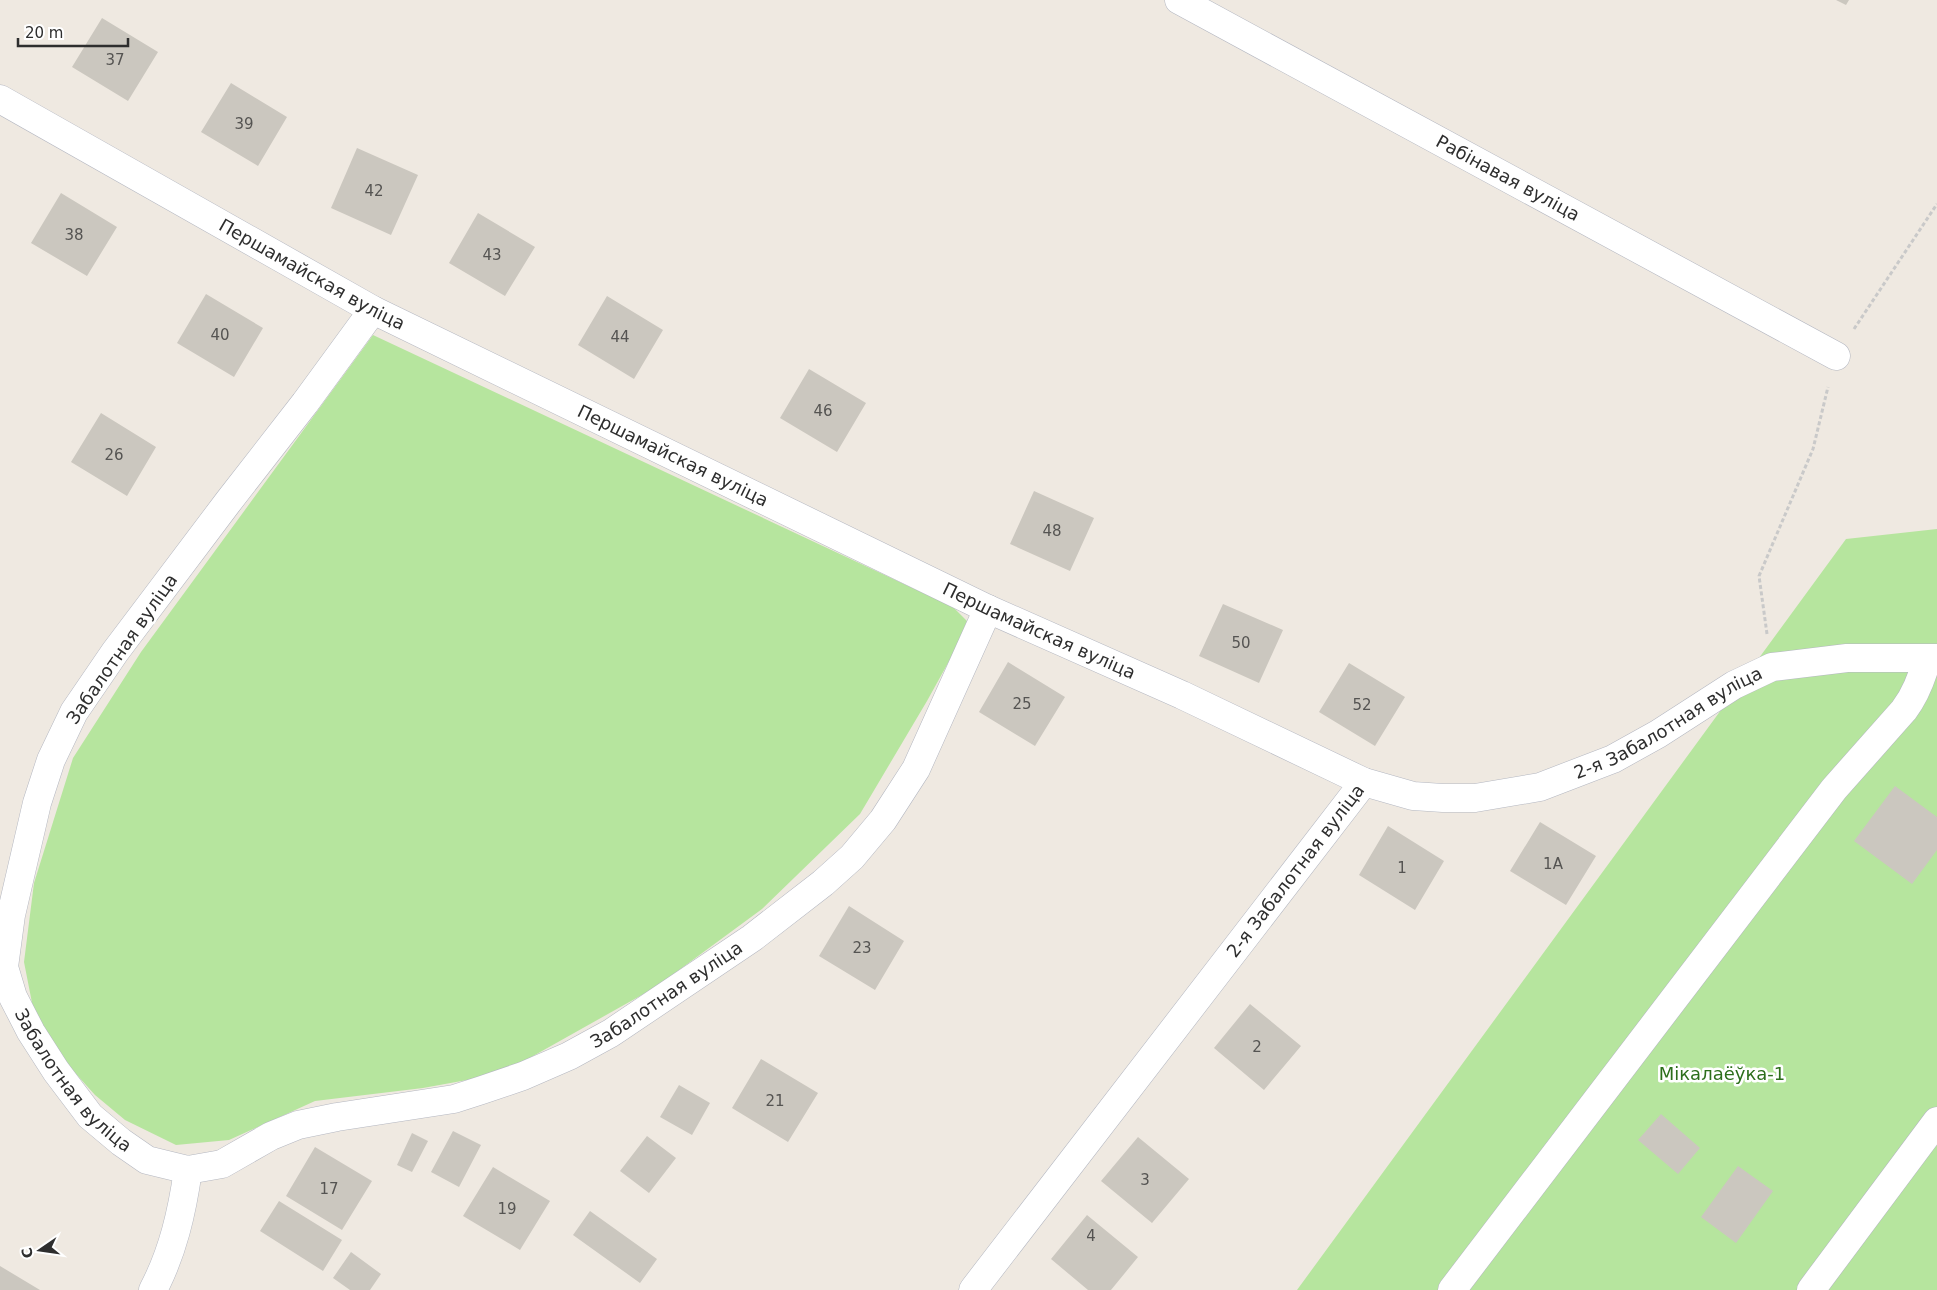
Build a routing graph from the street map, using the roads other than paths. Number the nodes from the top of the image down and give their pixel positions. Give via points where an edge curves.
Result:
1 (1179, 0) edge
2 (0, 99) edge
3 (373, 310) junction
4 (1836, 356) road end
5 (988, 608) junction
6 (1932, 658) edge
7 (1364, 782) junction
8 (2, 965) edge
9 (1937, 1121) edge
10 (188, 1170) junction
11 (153, 1290) edge
12 (972, 1290) edge
13 (1452, 1290) edge
14 (1811, 1290) edge

1 - 4 street, Рабінавая вуліца
2 - 3 street, Першамайская вуліца
3 - 5 street, Першамайская вуліца
3 - 8 street, Забалотная вуліца via 306,403 115,652 74,712 50,760 37,803
5 - 7 street, Першамайская вуліца via 1182,695
5 - 10 street, Забалотная вуліца via 916,770 883,820 852,857 752,938 611,1033 523,1076 454,1099 298,1125 271,1136 222,1164
6 - 7 street, 2-я Забалотная вуліца via 1847,658 1772,667 1734,685 1614,759 1540,787 1475,798 1443,798 1413,796
6 - 13 street via 1913,698 1834,789
7 - 12 street, 2-я Забалотная вуліца
8 - 10 street, Забалотная вуліца via 13,997 31,1032 90,1116 147,1160
9 - 14 street
10 - 11 street via 182,1212 171,1249

